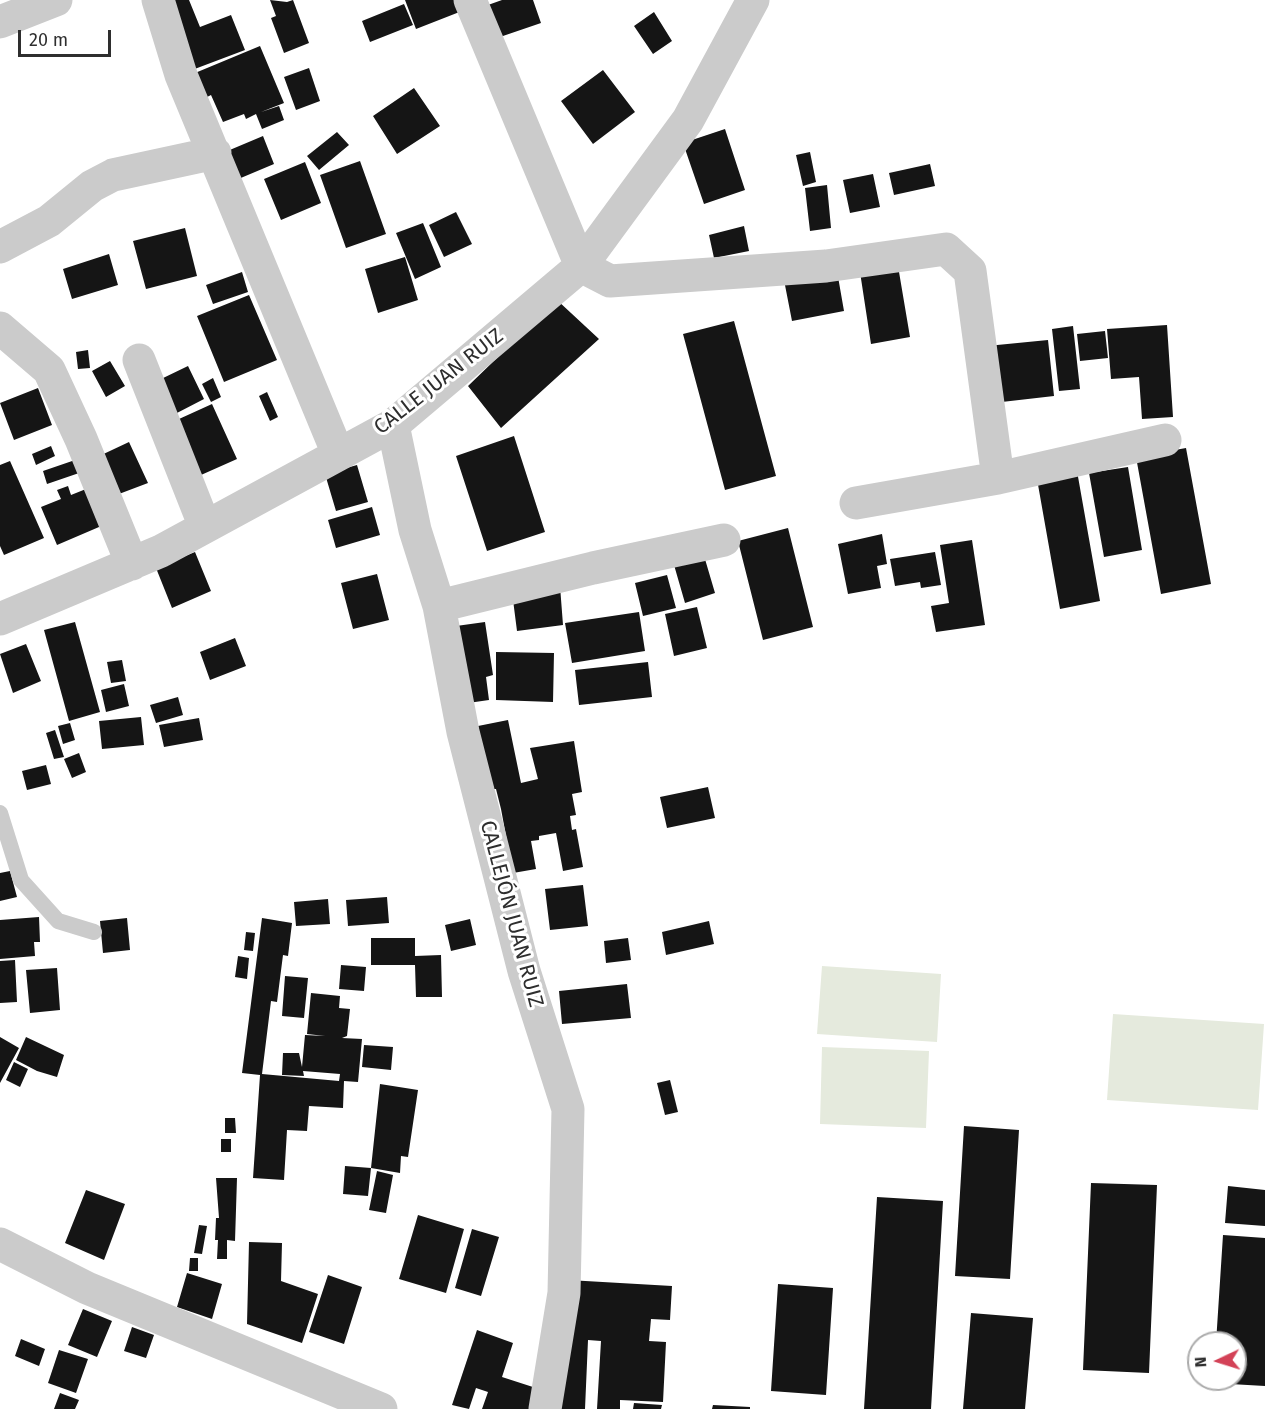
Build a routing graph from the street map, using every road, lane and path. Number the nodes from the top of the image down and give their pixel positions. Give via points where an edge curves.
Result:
1 (56, 0) edge
2 (158, 0) edge
3 (470, 0) edge
4 (753, 0) edge
5 (0, 22) edge
6 (215, 153) junction
7 (0, 248) edge
8 (581, 266) junction
9 (0, 328) edge
10 (139, 360) dead end
11 (393, 425) junction
12 (1165, 440) dead end
13 (338, 454) junction
14 (998, 478) junction
15 (856, 503) dead end
16 (205, 527) junction
17 (724, 540) dead end
18 (132, 564) junction
19 (439, 606) junction
20 (0, 619) edge
21 (0, 813) edge
22 (94, 932) dead end
23 (0, 1244) edge
24 (374, 1408) edge
25 (546, 1409) edge

1 - 5 street
2 - 6 street via 182,75
3 - 8 street
4 - 8 street, CALLE JUAN RUIZ via 688,120
6 - 7 street via 113,175 92,186 49,221
6 - 13 street
8 - 11 street, CALLE JUAN RUIZ
8 - 14 street via 610,281 826,266 946,249 970,271
9 - 18 street via 49,370
10 - 16 street
11 - 13 street, CALLE JUAN RUIZ
11 - 19 street, CALLEJÓN JUAN RUIZ via 415,530
12 - 14 street
13 - 16 street, CALLE JUAN RUIZ
14 - 15 street
16 - 18 street, CALLE JUAN RUIZ
17 - 19 street
18 - 20 street, CALLE JUAN RUIZ
19 - 25 street, CALLEJÓN JUAN RUIZ via 464,732 524,971 568,1109 564,1293
21 - 22 lane via 21,880 58,921
23 - 24 street via 87,1287

